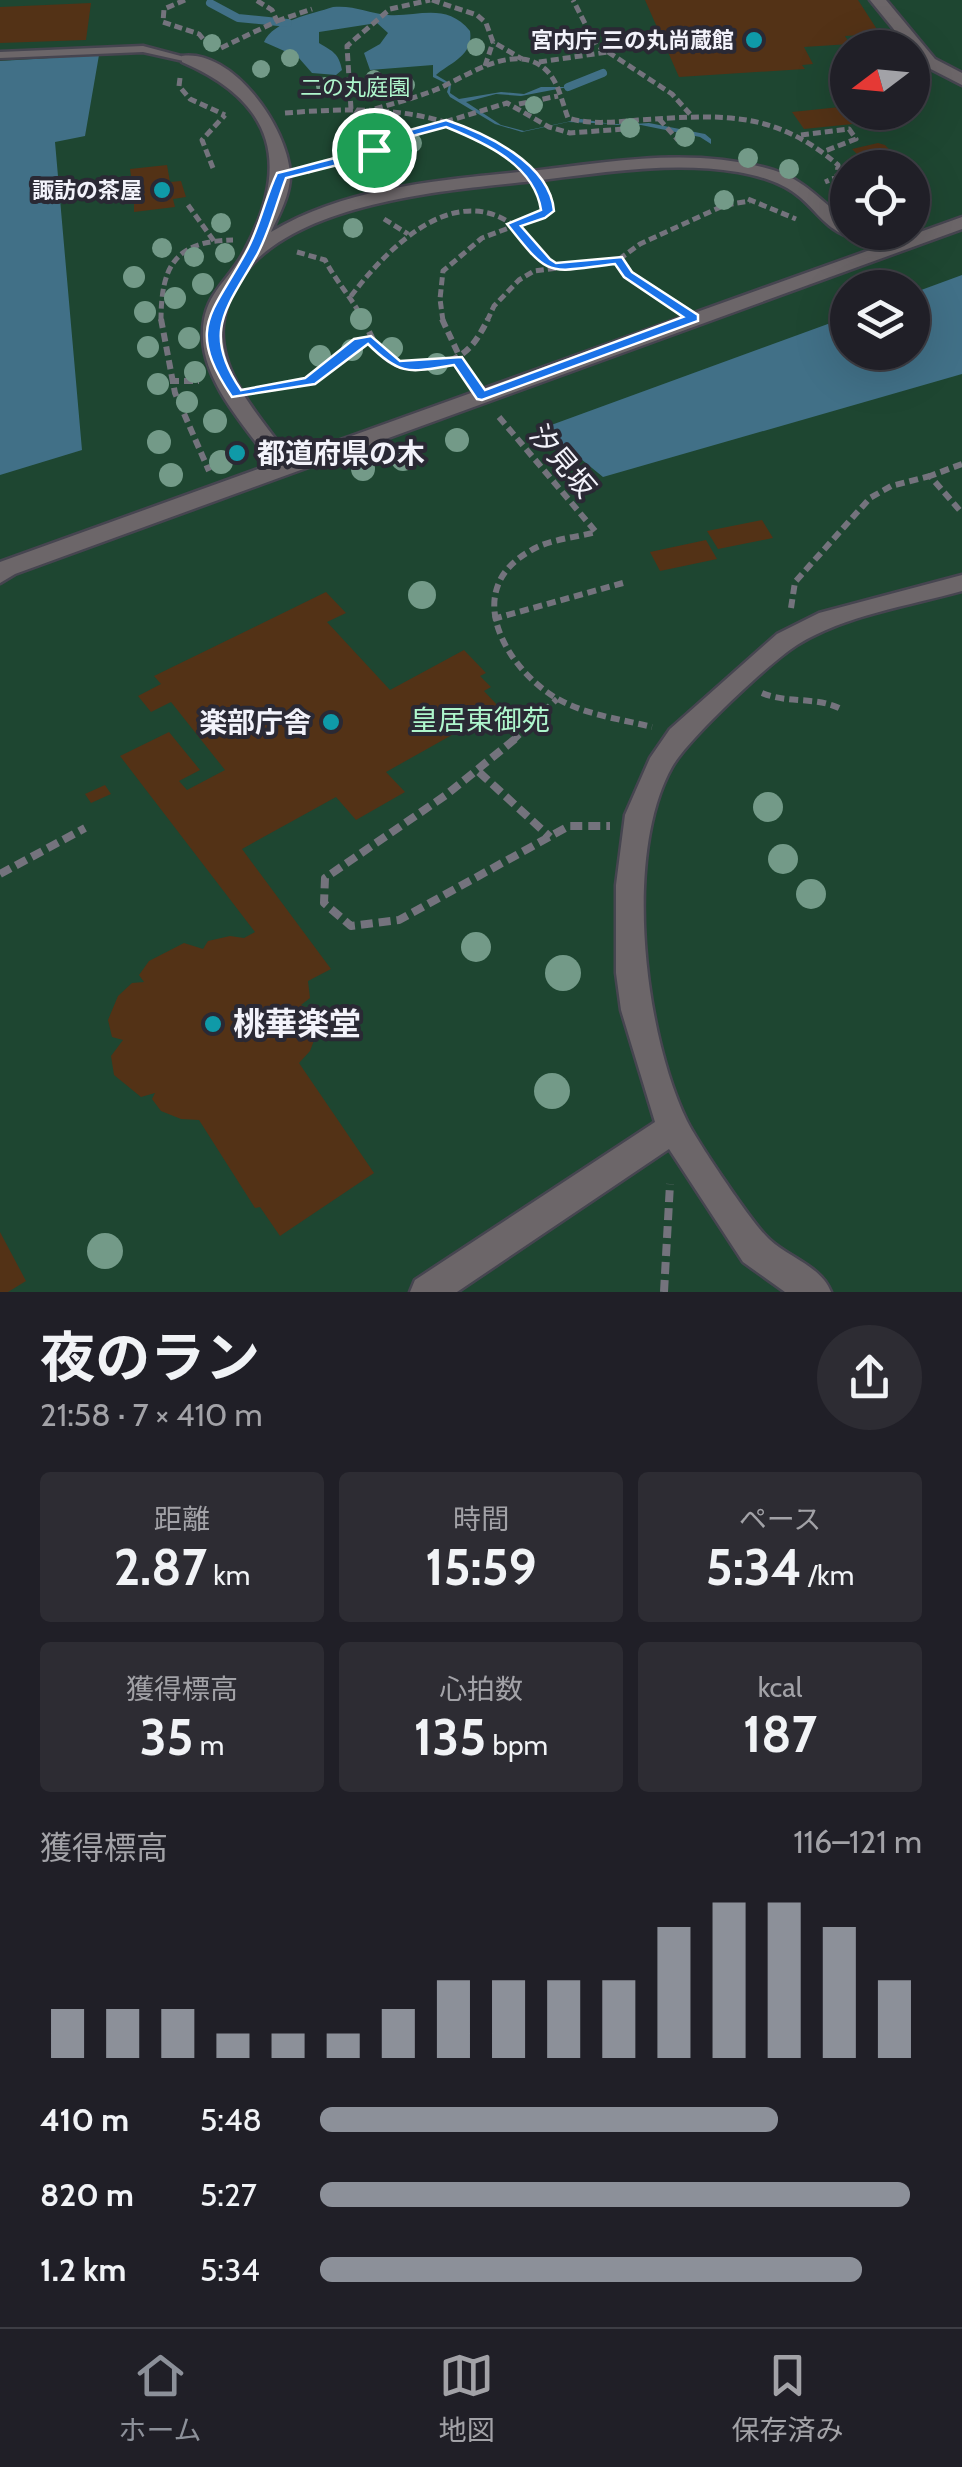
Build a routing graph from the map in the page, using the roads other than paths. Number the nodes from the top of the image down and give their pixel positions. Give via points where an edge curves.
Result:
1 (878, 0) edge
2 (0, 55) edge
3 (188, 58) joint
4 (962, 80) edge
5 (830, 218) edge
6 (962, 222) edge
7 (930, 233) edge
8 (883, 250) edge
9 (253, 251) junction
10 (285, 466) junction
11 (0, 575) edge
12 (962, 583) edge
13 (673, 1128) junction
14 (427, 1292) edge
15 (814, 1292) edge

1 - 4 street via 929,62
2 - 3 lane via 142,49
3 - 9 street via 226,76 264,116 282,175
5 - 9 street via 806,192 739,166 700,163 490,180 362,204 292,227
6 - 7 street
8 - 10 street
9 - 10 street via 222,302 212,341 220,369
10 - 11 street
12 - 13 street via 828,619 786,640 679,736 659,765 638,826 630,884 631,974
13 - 14 street
13 - 15 street via 755,1250

